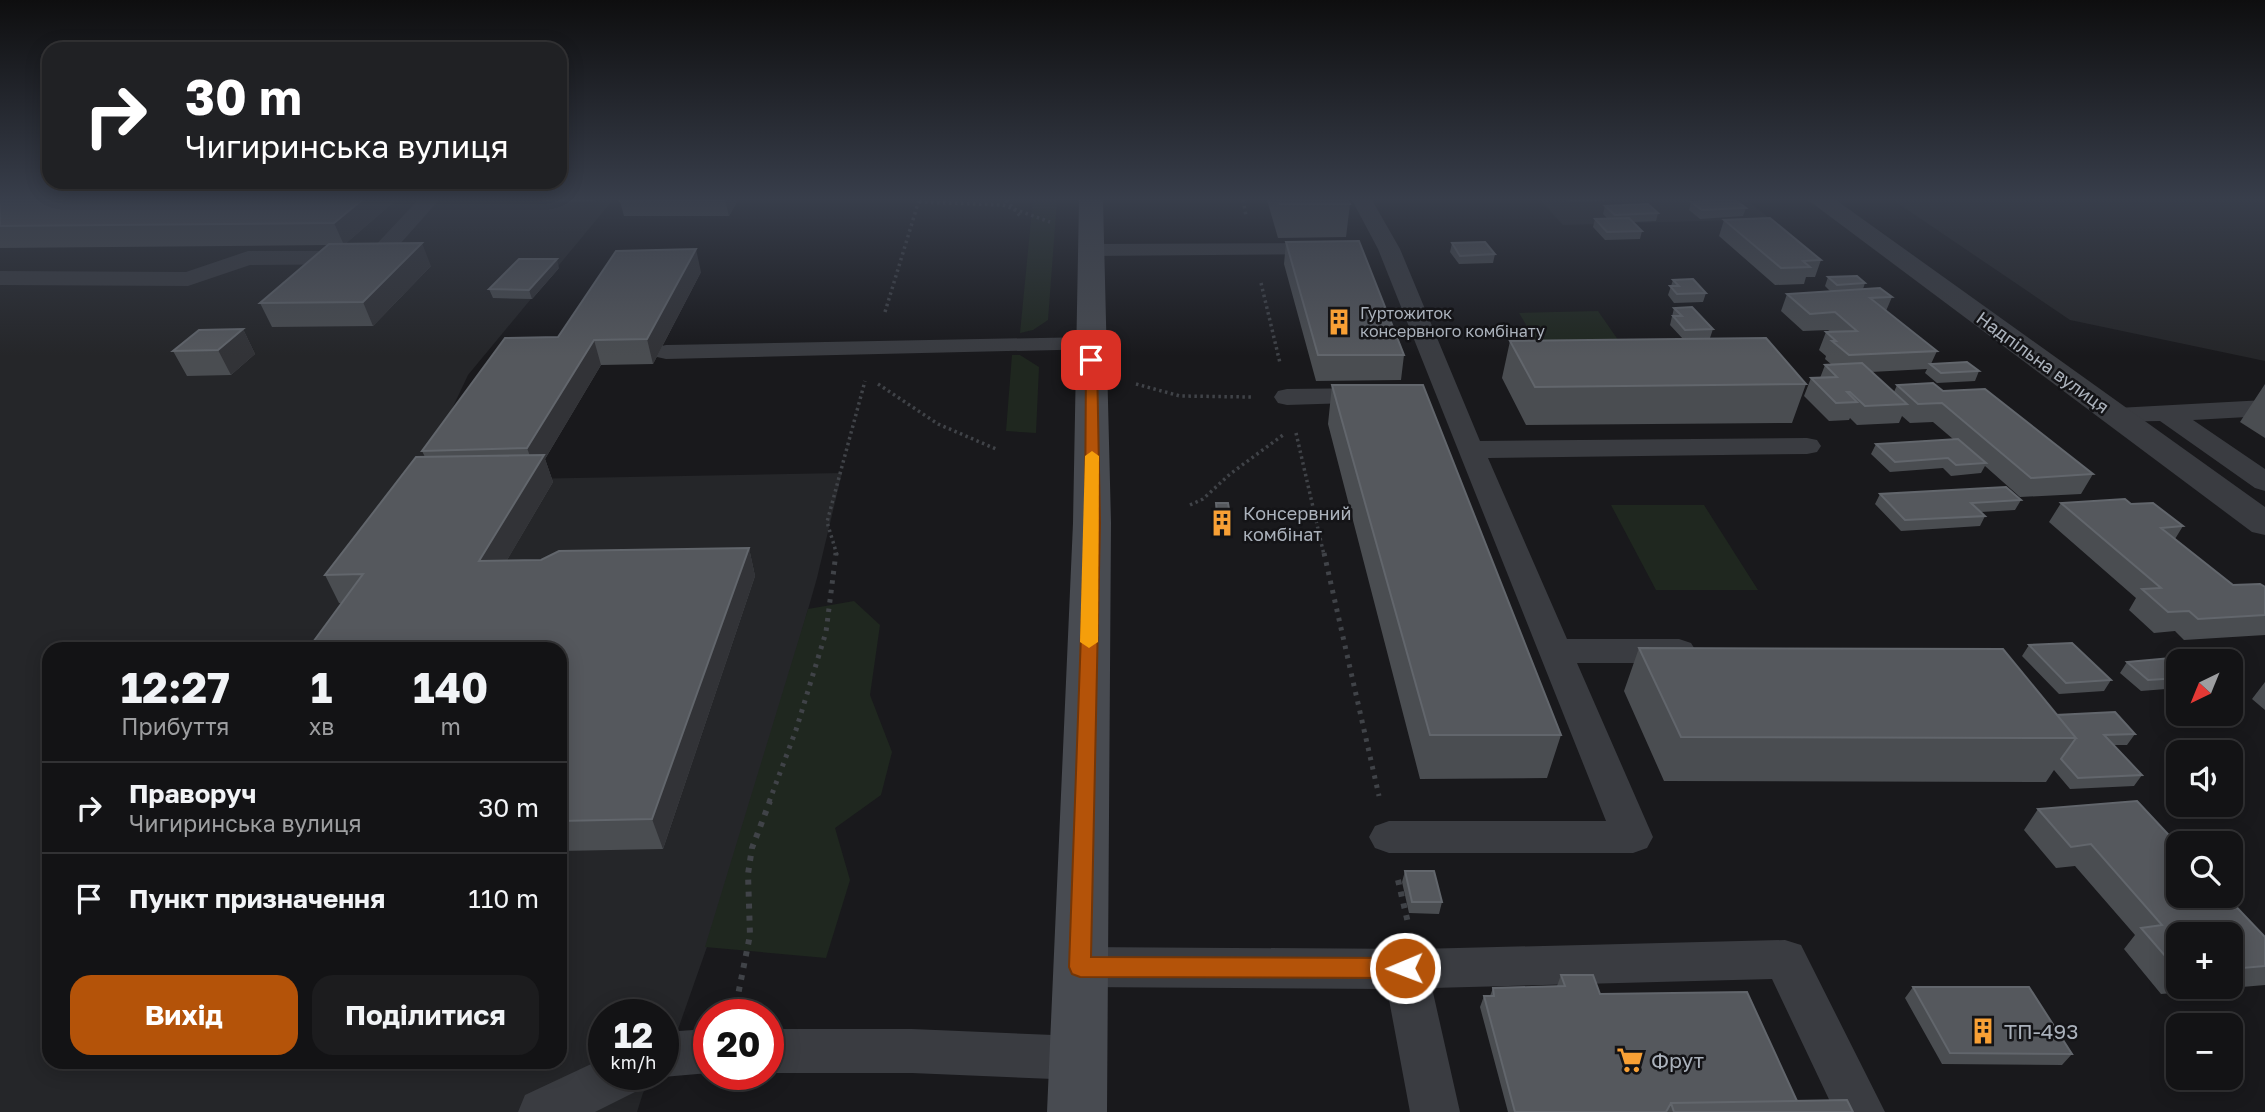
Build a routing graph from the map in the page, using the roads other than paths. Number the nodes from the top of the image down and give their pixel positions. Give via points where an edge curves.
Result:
1 (381, 252) edge
2 (1091, 252) edge
3 (1367, 252) edge
4 (1891, 252) edge
5 (0, 278) edge
6 (1090, 344) junction
7 (666, 352) dead end
8 (1393, 396) edge
9 (1287, 397) road end
10 (2265, 408) edge
11 (2166, 413) junction
12 (2117, 416) junction
13 (1807, 446) dead end
14 (1469, 450) junction
15 (2265, 482) edge
16 (2265, 524) edge
17 (1555, 651) junction
18 (1707, 651) edge
19 (1389, 838) road end
20 (1080, 967) junction
21 (1412, 969) junction
22 (784, 1051) edge
23 (1078, 1058) junction
24 (589, 1090) edge
25 (543, 1112) edge
26 (1077, 1112) edge
27 (1435, 1112) edge
28 (1860, 1112) edge

1 - 5 lane via 376,257 248,258 188,279
2 - 6 main road
3 - 14 lane via 1433,395
4 - 12 street, Надпільна вулиця
6 - 7 lane
6 - 20 main road via 1093,523
8 - 9 lane
10 - 11 lane
11 - 12 lane
11 - 15 lane
12 - 16 street, Надпільна вулиця
13 - 14 lane
14 - 17 lane
17 - 18 lane
17 - 19 lane via 1633,837
20 - 21 lane
20 - 23 main road
21 - 27 lane
21 - 28 lane via 1785,959
22 - 23 lane
23 - 26 main road
24 - 25 lane

